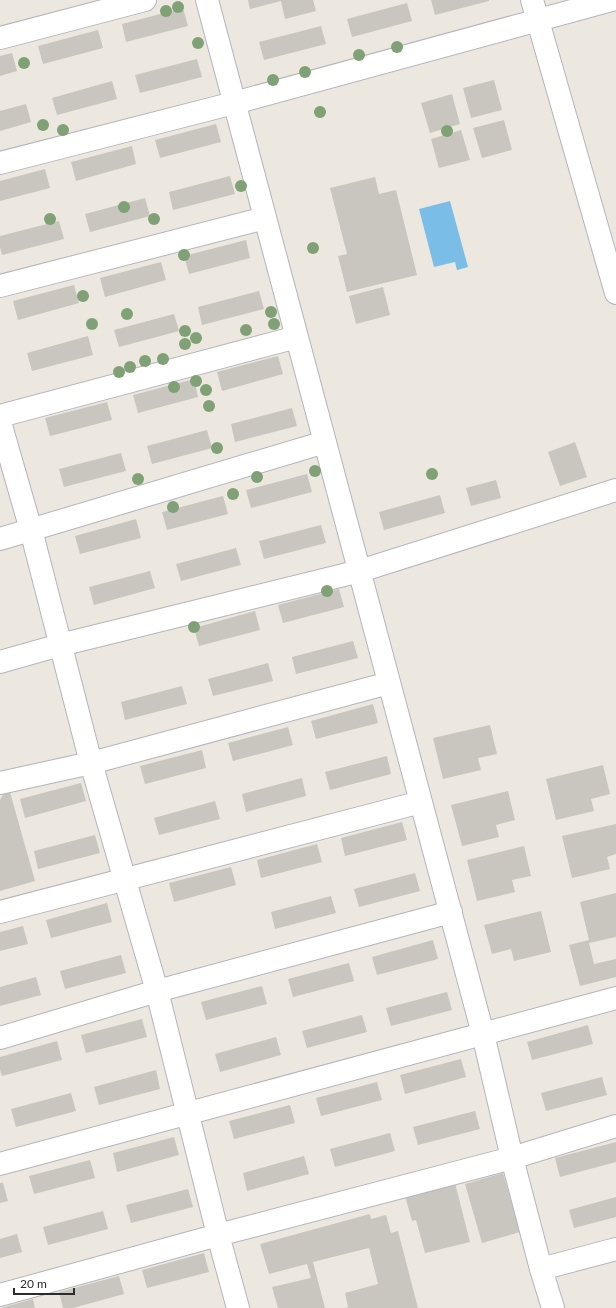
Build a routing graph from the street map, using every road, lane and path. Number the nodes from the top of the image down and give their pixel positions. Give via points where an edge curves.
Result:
1 (145, 0) edge
2 (207, 0) edge
3 (612, 0) edge
4 (534, 10) edge
5 (0, 38) edge
6 (234, 103) junction
7 (0, 163) edge
8 (266, 218) junction
9 (0, 286) edge
10 (616, 293) edge
11 (297, 337) junction
12 (0, 416) edge
13 (0, 422) edge
14 (325, 442) junction
15 (616, 490) edge
16 (31, 530) junction
17 (0, 539) edge
18 (360, 571) junction
19 (60, 645) junction
20 (0, 662) edge
21 (389, 683) junction
22 (91, 763) junction
23 (0, 783) edge
24 (421, 802) junction
25 (124, 879) junction
26 (0, 912) edge
27 (451, 912) junction
28 (157, 991) junction
29 (616, 998) edge
30 (483, 1034) junction
31 (0, 1038) edge
32 (188, 1114) junction
33 (616, 1126) edge
34 (512, 1158) junction
35 (0, 1164) edge
36 (218, 1235) junction
37 (616, 1250) edge
38 (541, 1269) junction
39 (0, 1295) edge
40 (238, 1308) edge
41 (553, 1308) edge

1 - 5 street
2 - 6 street
3 - 4 street
4 - 6 street
4 - 10 street
6 - 7 street
6 - 8 street
8 - 9 street
8 - 11 street
11 - 12 street
11 - 14 street
13 - 16 street
14 - 16 street
14 - 18 street
15 - 18 street
16 - 17 street
16 - 19 street
18 - 19 street
18 - 21 street
19 - 20 street
19 - 22 street
21 - 22 street
21 - 24 street
22 - 23 street
22 - 25 street
24 - 25 street
24 - 27 street
25 - 26 street
25 - 28 street
27 - 28 street
27 - 30 street
28 - 31 street
28 - 32 street
29 - 30 street
30 - 32 street
30 - 34 street
32 - 35 street
32 - 36 street
33 - 34 street
34 - 36 street
34 - 38 street
36 - 39 street
36 - 40 street
37 - 38 street
38 - 41 street

